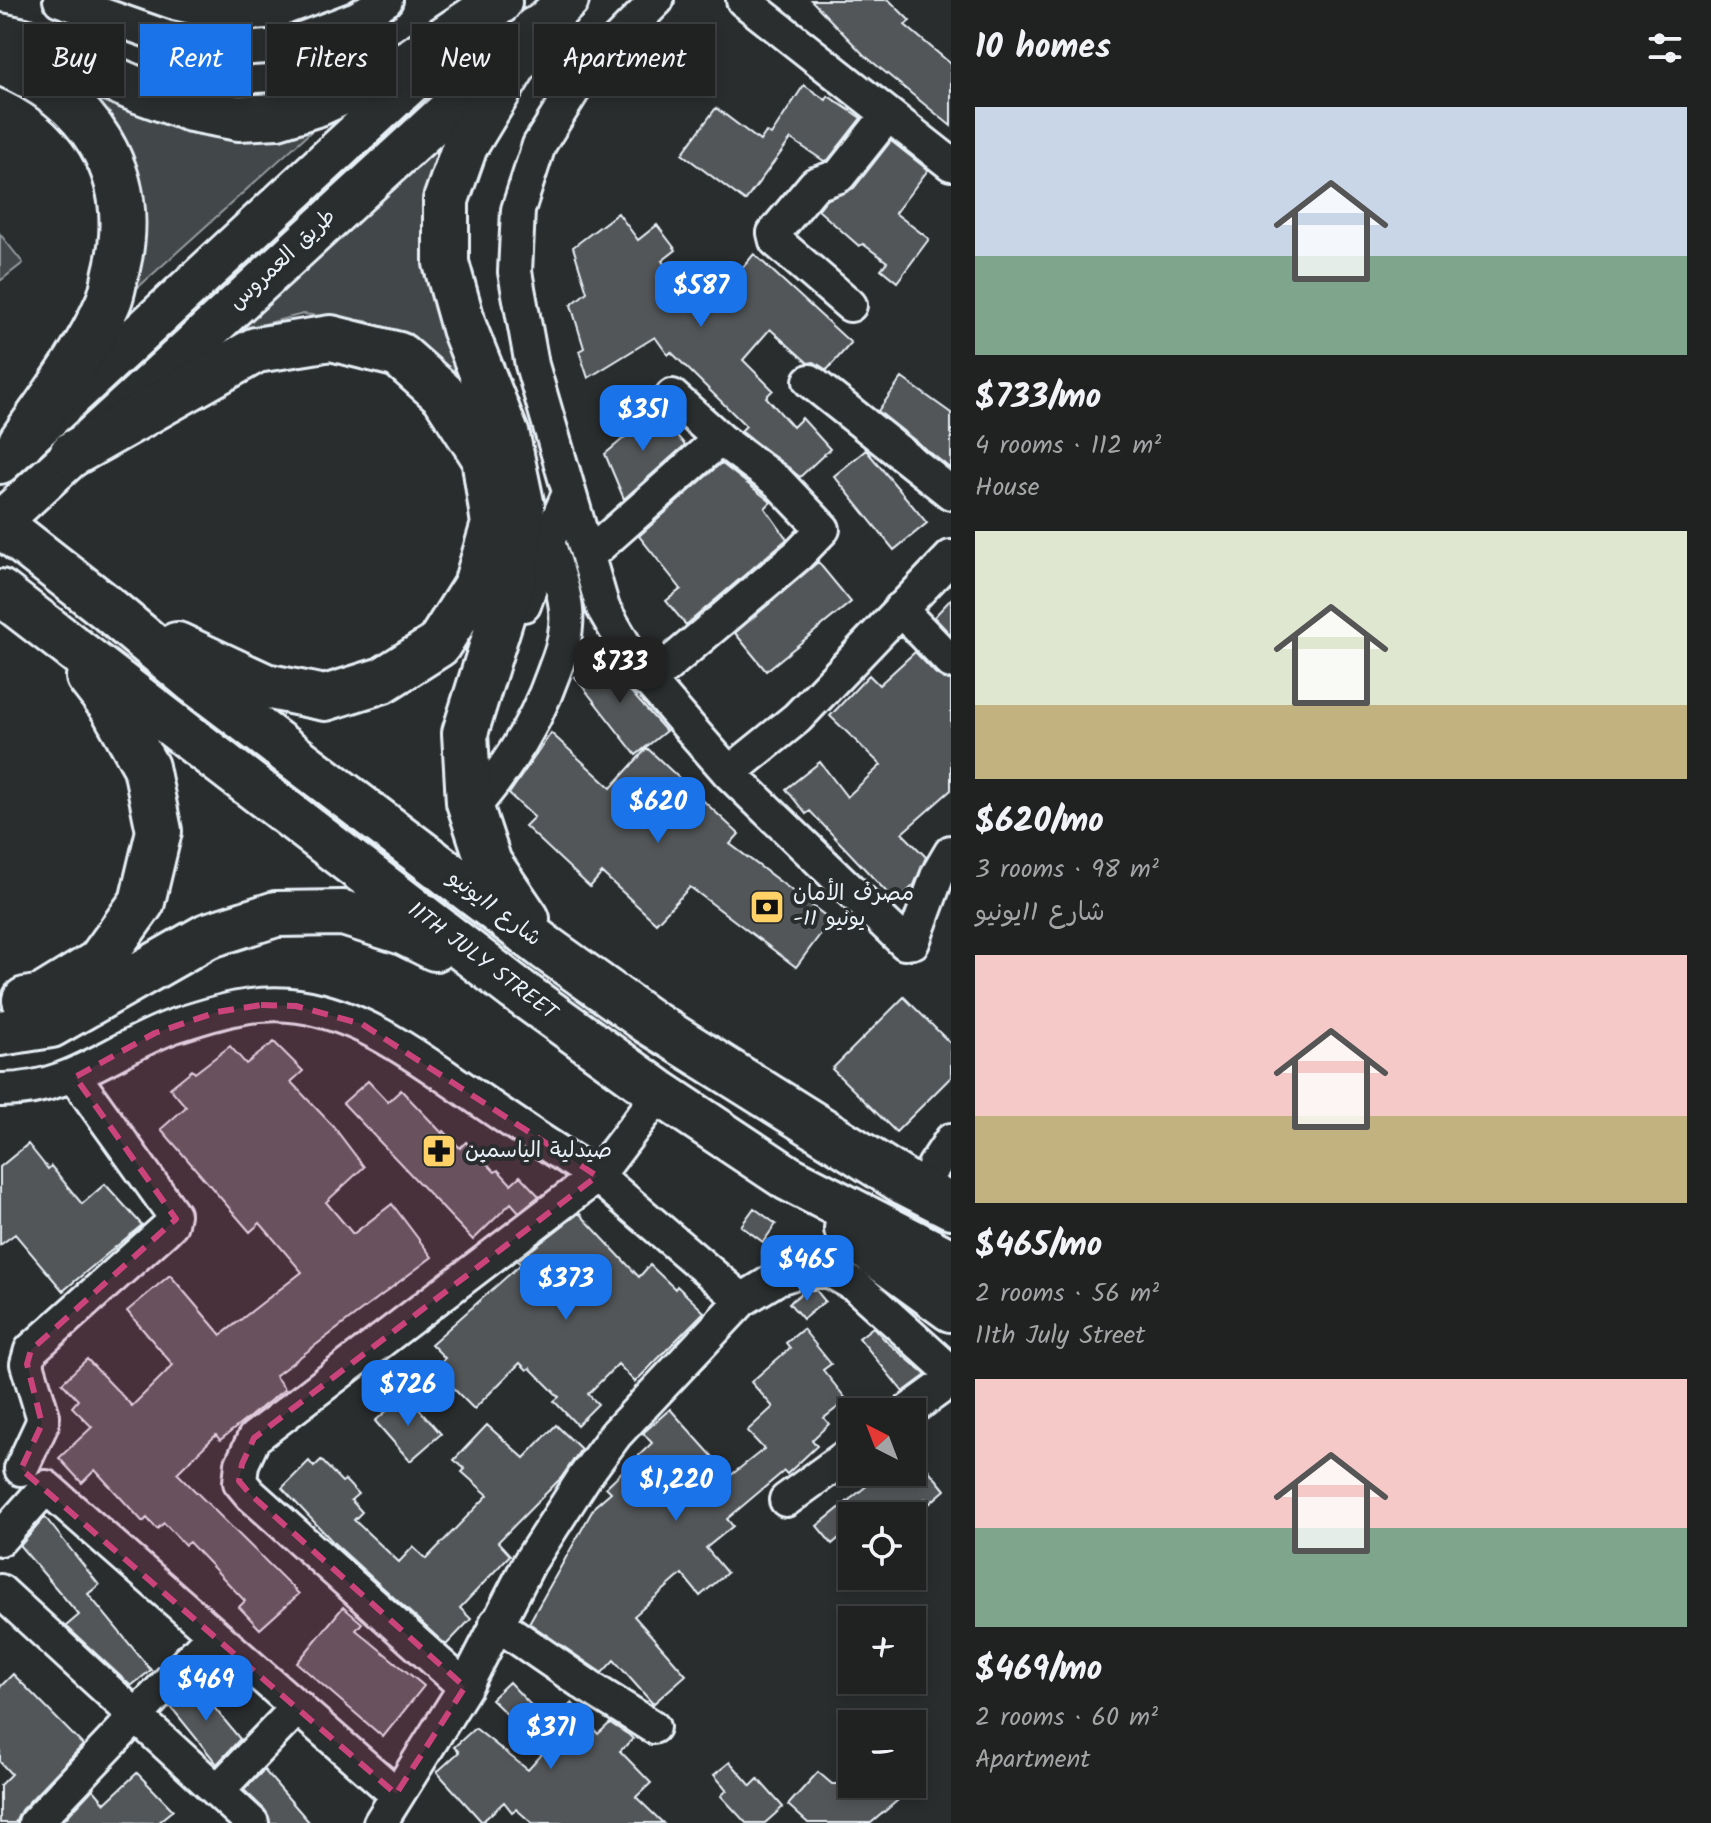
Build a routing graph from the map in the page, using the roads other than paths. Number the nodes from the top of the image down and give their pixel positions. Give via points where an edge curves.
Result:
1 (60, 0) edge
2 (386, 0) edge
3 (568, 0) edge
4 (657, 0) edge
5 (743, 0) edge
6 (500, 1) edge
7 (542, 24) edge
8 (534, 31) edge
9 (534, 32) edge
10 (0, 36) edge
11 (0, 62) edge
12 (887, 116) junction
13 (951, 164) edge
14 (850, 305) dead end
15 (810, 381) dead end
16 (672, 396) dead end
17 (720, 439) junction
18 (11, 453) edge
19 (72, 454) junction
20 (569, 493) junction
21 (951, 493) edge
22 (0, 523) edge
23 (548, 541) junction
24 (589, 555) junction
25 (948, 566) edge
26 (0, 592) edge
27 (107, 608) junction
28 (900, 609) junction
29 (49, 630) junction
30 (951, 662) edge
31 (649, 681) junction
32 (729, 773) junction
33 (482, 797) junction
34 (951, 852) edge
35 (489, 863) junction
36 (546, 948) junction
37 (516, 989) junction
38 (0, 1004) edge
39 (0, 1033) edge
40 (75, 1077) junction
41 (0, 1090) edge
42 (660, 1093) junction
43 (764, 1096) junction
44 (945, 1159) edge
45 (597, 1176) junction
46 (788, 1178) junction
47 (951, 1206) edge
48 (951, 1262) edge
49 (742, 1300) junction
50 (951, 1309) edge
51 (951, 1372) edge
52 (951, 1380) edge
53 (926, 1398) edge
54 (838, 1462) edge
55 (22, 1469) edge
56 (786, 1500) dead end
57 (0, 1539) edge
58 (0, 1591) edge
59 (496, 1623) junction
60 (214, 1634) junction
61 (465, 1687) junction
62 (298, 1707) junction
63 (136, 1716) junction
64 (653, 1727) dead end
65 (217, 1791) junction
66 (396, 1794) junction
67 (35, 1823) edge
68 (252, 1823) edge
69 (380, 1823) edge

1 - 2 street via 166,37 222,50 283,46 357,18
3 - 7 main road, طريق العمروس
4 - 20 street via 583,75 539,145 518,210 515,272 526,334
5 - 12 street
6 - 10 highway via 411,61 277,116 238,118 191,109
6 - 18 main road, طريق العمروس
8 - 19 main road, طريق العمروس
9 - 35 highway via 465,146 446,200 446,263 464,328 507,436 522,507 515,573 465,733 469,802
11 - 18 highway via 38,78 82,116 111,161 124,214 123,244 109,300 85,350
12 - 13 street
12 - 14 street via 839,176 815,184 774,233 776,241
15 - 21 street
16 - 17 street
17 - 24 street
17 - 31 street via 778,482 823,529
19 - 22 main road, طريق العمروس
19 - 27 highway via 256,350 331,338 399,355 444,395 484,457 494,524 476,585 438,645 383,680 325,698 265,686
20 - 23 street
20 - 24 street
22 - 27 highway, شارع 11يونيو
23 - 33 street via 486,727
23 - 33 street via 567,624 562,647 540,710
24 - 31 street via 603,608
25 - 28 street
26 - 29 highway
27 - 36 highway, شارع 11يونيو via 205,689
28 - 30 street
28 - 32 street via 797,718
29 - 37 highway, 11TH JULY STREET
29 - 38 highway via 113,708 146,767 159,831 142,902 99,962 42,997
31 - 32 street
32 - 34 street via 905,943 913,942
33 - 35 street
35 - 36 highway
36 - 43 highway, شارع 11يونيو
37 - 39 highway via 403,932 343,913 276,914 207,936 51,1025
37 - 42 highway, 11TH JULY STREET
40 - 41 street
40 - 45 street via 155,1033 217,1012 296,1006 362,1024
40 - 55 street via 173,1214 165,1230 31,1350 27,1364 43,1416
42 - 45 street
42 - 46 highway, 11TH JULY STREET
43 - 44 highway
43 - 47 highway, شارع 11يونيو
45 - 49 street
45 - 61 street via 254,1438 242,1464 240,1482 250,1494
46 - 48 highway, 11TH JULY STREET
46 - 50 highway via 870,1250
49 - 51 street via 778,1278 800,1271 830,1271 856,1286
49 - 59 street via 616,1434 529,1563
52 - 53 street
54 - 56 street
55 - 57 street
55 - 60 street
58 - 63 street
59 - 61 street
59 - 64 street
60 - 62 street
60 - 63 street
61 - 66 street
62 - 65 street
62 - 66 street
63 - 65 street
63 - 67 street
65 - 68 street
66 - 69 street

